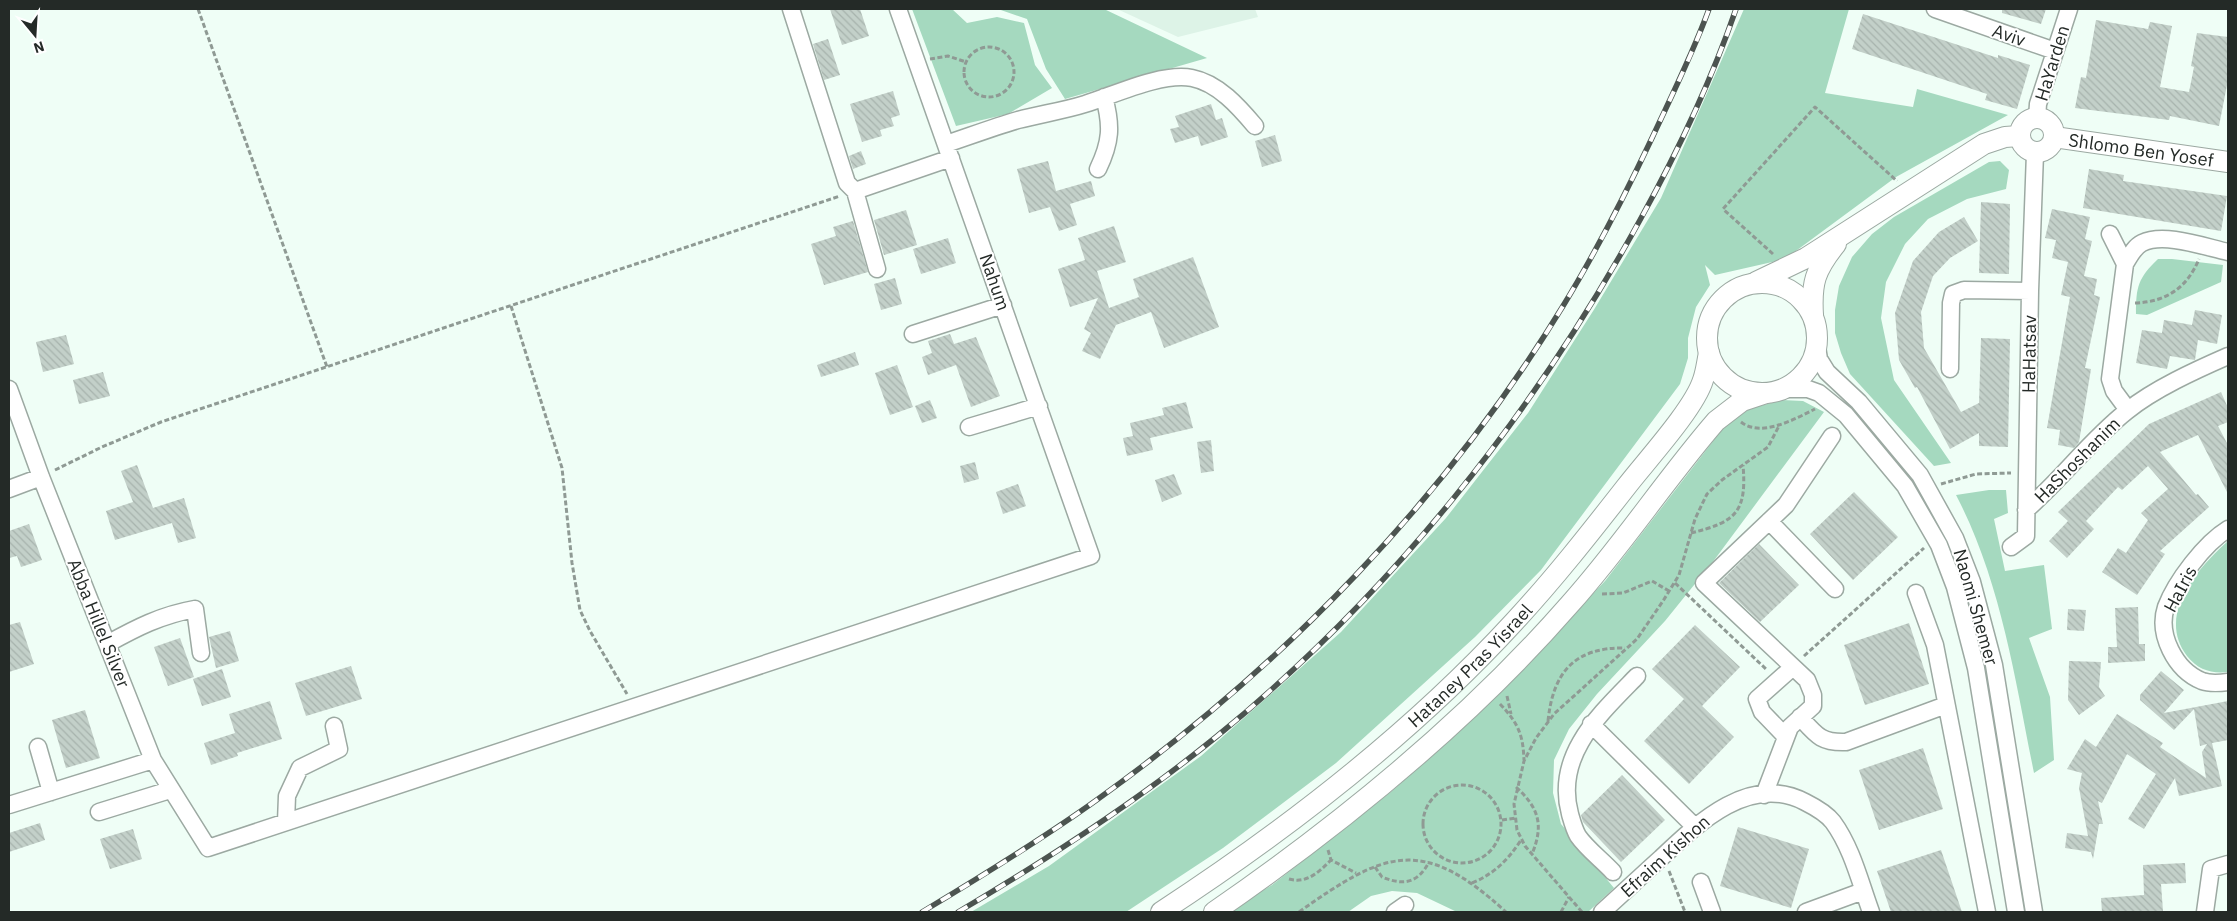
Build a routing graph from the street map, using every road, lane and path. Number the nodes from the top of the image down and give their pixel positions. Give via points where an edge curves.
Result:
1 (198, 9) edge
2 (791, 9) edge
3 (898, 9) edge
4 (1935, 9) edge
5 (2068, 9) edge
6 (2055, 50) junction
7 (966, 62) junction
8 (917, 63) junction
9 (1104, 97) junction
10 (2037, 118) junction
11 (1255, 126) dead end
12 (2019, 136) junction
13 (2054, 137) junction
14 (948, 151) junction
15 (2035, 153) junction
16 (2228, 162) edge
17 (1098, 169) dead end
18 (1908, 191) junction
19 (854, 192) junction
20 (1864, 220) junction
21 (2110, 234) dead end
22 (2204, 247) junction
23 (2228, 252) edge
24 (2126, 264) junction
25 (1788, 267) junction
26 (877, 269) dead end
27 (1751, 284) junction
28 (2030, 291) junction
29 (2120, 303) junction
30 (1002, 305) junction
31 (511, 306) junction
32 (1813, 315) junction
33 (913, 334) dead end
34 (1817, 347) junction
35 (1709, 353) junction
36 (2228, 356) edge
37 (327, 367) junction
38 (1950, 369) dead end
39 (9, 389) edge
40 (1775, 391) junction
41 (1831, 401) junction
42 (1038, 406) junction
43 (2128, 410) junction
44 (1729, 411) junction
45 (1780, 424) junction
46 (969, 427) dead end
47 (1832, 436) dead end
48 (1743, 464) junction
49 (2027, 472) junction
50 (41, 477) junction
51 (9, 489) edge
52 (1928, 490) junction
53 (2026, 510) junction
54 (1769, 521) junction
55 (2228, 529) edge
56 (1691, 533) junction
57 (1935, 538) junction
58 (2010, 547) dead end
59 (1674, 583) junction
60 (1585, 586) junction
61 (1835, 589) dead end
62 (1669, 591) junction
63 (1916, 593) dead end
64 (107, 644) junction
65 (1626, 648) junction
66 (201, 653) dead end
67 (1793, 667) junction
68 (1637, 676) dead end
69 (1778, 680) junction
70 (2228, 682) edge
71 (1479, 699) junction
72 (1946, 705) junction
73 (636, 707) junction
74 (1800, 717) junction
75 (1548, 722) junction
76 (1592, 724) junction
77 (334, 726) dead end
78 (1786, 737) junction
79 (38, 747) dead end
80 (153, 760) junction
81 (1524, 761) junction
82 (1516, 787) junction
83 (170, 790) junction
84 (51, 792) junction
85 (1764, 795) junction
86 (9, 805) edge
87 (98, 812) dead end
88 (1516, 818) junction
89 (1502, 820) junction
90 (286, 822) junction
91 (1695, 826) junction
92 (1323, 832) junction
93 (1522, 839) junction
94 (1532, 854) junction
95 (1664, 855) junction
96 (1331, 860) junction
97 (1445, 860) junction
98 (1429, 862) junction
99 (2228, 864) edge
100 (1375, 867) junction
101 (1443, 868) junction
102 (1613, 872) dead end
103 (1267, 874) junction
104 (1356, 874) junction
105 (1701, 882) dead end
106 (1472, 883) junction
107 (1863, 891) junction
108 (1569, 897) junction
109 (1161, 912) edge
110 (1214, 912) edge
111 (1298, 912) edge
112 (1506, 912) edge
113 (1561, 912) edge
114 (1582, 912) edge
115 (1602, 912) edge
116 (1685, 912) edge
117 (1712, 912) edge
118 (1806, 912) edge
119 (1871, 912) edge
120 (1987, 912) edge
121 (2016, 912) edge
122 (2034, 912) edge
123 (2205, 912) edge

1 - 37 path
2 - 19 street via 848,183
3 - 8 street, Nahum
4 - 6 street, Aviv
5 - 6 street, HaYarden
6 - 10 street, HaYarden via 2038,104
7 - 7 path via 965,79 975,93 989,97 998,95 1010,84 1011,60 998,49 980,49
7 - 8 path via 948,56
8 - 14 street, Nahum
9 - 11 street via 1172,78 1192,78 1234,102
9 - 14 street via 1018,120
9 - 17 street via 1110,127 1108,149
10 - 12 main road via 2023,124
10 - 13 main road via 2049,123
12 - 15 main road via 2024,147
12 - 18 main road via 1984,144
13 - 15 main road via 2048,149
13 - 16 main road, Shlomo Ben Yosef
14 - 19 street
14 - 30 street, Nahum
15 - 28 street, HaHatsav
18 - 20 main road
18 - 25 path via 1815,108 1723,209
19 - 26 street
19 - 31 path
20 - 25 main road
20 - 32 main road via 1842,236 1818,270 1812,291
21 - 24 street
22 - 23 street
22 - 24 street via 2154,239 2141,243
22 - 29 path via 2194,272 2182,288 2161,299
24 - 29 street, HaShoshanim
25 - 27 main road
27 - 32 main road via 1774,284 1791,290
27 - 35 main road via 1740,287 1716,307 1709,322
28 - 38 street via 1964,290 1953,294
28 - 49 street, HaHatsav
29 - 43 street, HaShoshanim via 2110,379 2114,391
30 - 33 street
30 - 42 street, Nahum
31 - 37 path
31 - 73 path via 562,468 580,610
32 - 34 main road via 1818,331
34 - 40 main road via 1811,364 1800,378
34 - 52 street, Naomi Shemer via 1819,359 1827,372 1859,402 1920,475
35 - 40 main road via 1724,378 1744,390
35 - 109 main road, Hataney Pras Yisrael via 1703,381 1679,419 1549,584 1513,624 1436,699 1323,795
36 - 43 street, HaShoshanim
37 - 50 path via 161,422 102,446
39 - 50 street, Abba Hillel Silver
40 - 41 street, Naomi Shemer via 1808,389
40 - 44 main road, Hataney Pras Yisrael via 1742,401
41 - 45 path
41 - 57 street, Naomi Shemer via 1905,486
42 - 46 street
42 - 73 street, Nahum via 1091,556
43 - 53 street, HaShoshanim
44 - 45 path via 1744,424 1759,428
44 - 60 main road, Hataney Pras Yisrael via 1702,438
45 - 48 path via 1768,447
47 - 54 street via 1786,505
48 - 56 path via 1707,494
48 - 56 path via 1743,500 1732,516 1709,529
49 - 52 path via 1976,474
49 - 53 street, HaHatsav
50 - 51 street
50 - 64 street, Abba Hillel Silver
52 - 122 street, Naomi Shemer via 1955,538 1984,623 2006,730
53 - 58 street, HaHatsav via 2026,536
54 - 61 street
54 - 67 street via 1704,582
55 - 70 street, HaIris via 2198,556 2180,582 2166,608 2164,622 2166,639 2185,671 2202,681
56 - 59 path
57 - 67 path
57 - 121 street, Naomi Shemer via 1955,587 1975,660
59 - 62 path
59 - 69 path
60 - 62 path via 1611,595 1652,581
60 - 71 main road, Hataney Pras Yisrael
62 - 65 path via 1637,639
63 - 72 street via 1934,645
64 - 66 street via 145,623 171,613 195,609
64 - 80 street, Abba Hillel Silver
65 - 75 path
65 - 75 path via 1597,650 1571,663 1551,698
67 - 69 street
67 - 74 street via 1807,680 1813,695 1813,706
68 - 76 street
69 - 78 street via 1757,699 1762,712
71 - 81 path via 1500,704 1512,717 1523,737
71 - 92 main road, Hataney Pras Yisrael via 1401,769
72 - 74 street via 1846,742 1831,743 1819,738
72 - 120 street
73 - 90 street
74 - 78 street
75 - 81 path
76 - 91 street
76 - 102 street via 1574,753 1567,781 1567,804 1578,836
77 - 90 street via 338,748 300,768 287,796
78 - 85 street
79 - 84 street
80 - 83 street, Abba Hillel Silver
80 - 84 street
81 - 82 path
82 - 88 path
82 - 94 path via 1531,802 1538,823 1539,838
83 - 87 street
83 - 90 street, Abba Hillel Silver via 208,848
84 - 86 street
85 - 91 street, Efraim Kishon via 1728,804
85 - 107 street, Efraim Kishon via 1786,794 1832,820 1846,845
88 - 89 path
88 - 93 path
89 - 97 path via 1496,846 1486,856 1472,863 1458,864
89 - 97 path via 1498,806 1487,793 1474,787 1461,785 1438,793 1429,803 1423,829 1426,841
91 - 95 street, Efraim Kishon
92 - 96 path
92 - 103 main road, Hataney Pras Yisrael
93 - 94 path
93 - 106 path via 1501,866
94 - 108 path
95 - 115 street, Efraim Kishon
95 - 116 path
96 - 103 path via 1315,875 1297,881
96 - 104 path
97 - 101 path
98 - 100 path via 1406,859
98 - 100 path via 1423,873 1404,882 1382,877
98 - 101 path
99 - 123 street via 2212,869
100 - 104 path
101 - 106 path
103 - 110 main road, Hataney Pras Yisrael
104 - 111 path
105 - 117 street
106 - 112 path
107 - 118 street
107 - 119 street, Efraim Kishon
108 - 113 path
108 - 114 path

